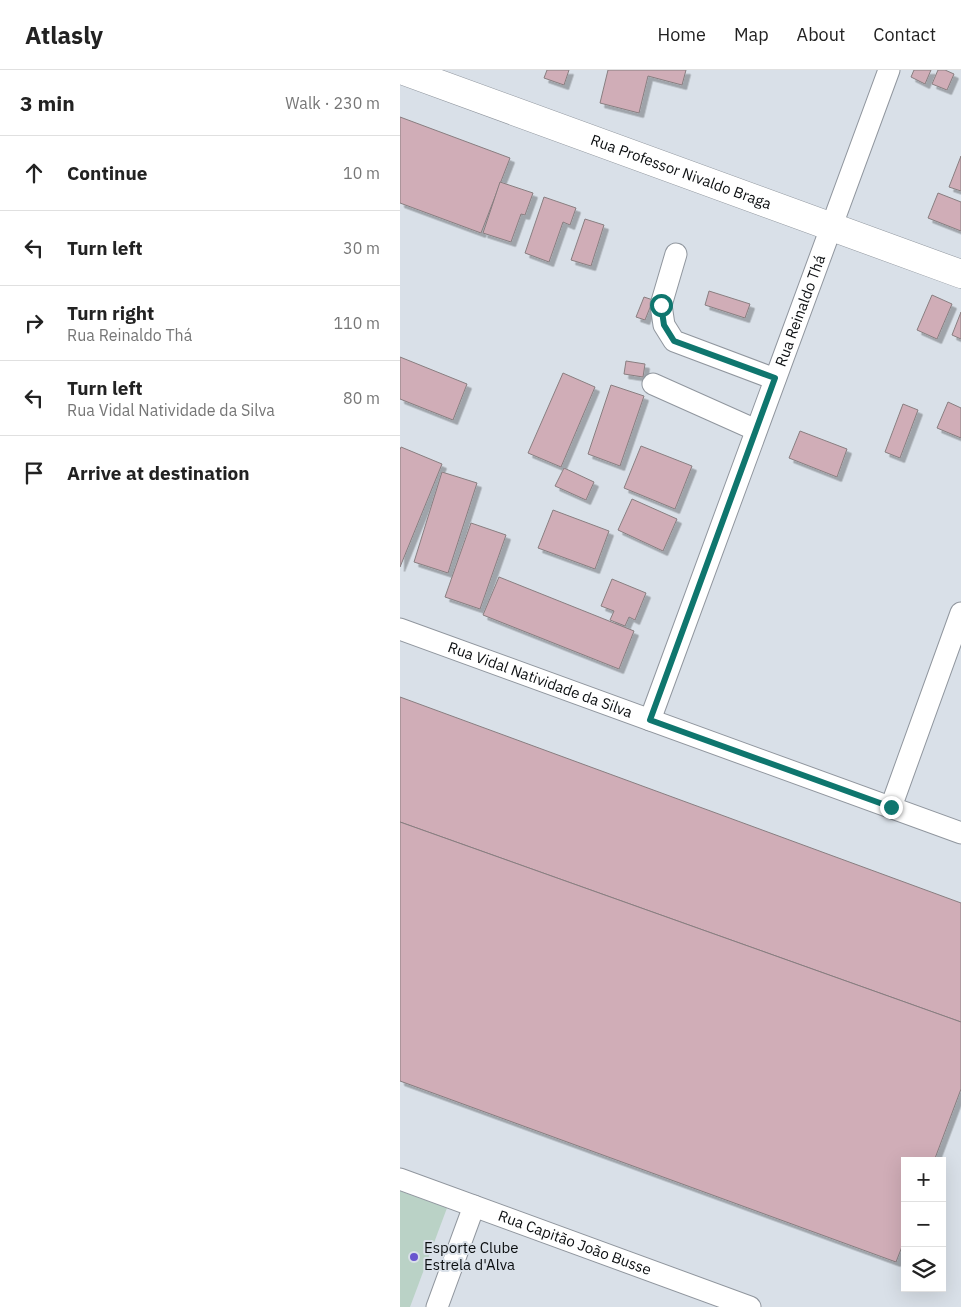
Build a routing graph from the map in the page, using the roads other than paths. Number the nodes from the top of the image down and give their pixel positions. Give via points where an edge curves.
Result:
1 (401, 70) edge
2 (889, 70) edge
3 (831, 226) junction
4 (676, 254) dead end
5 (961, 274) edge
6 (775, 378) junction
7 (653, 384) dead end
8 (756, 430) junction
9 (961, 612) edge
10 (400, 628) edge
11 (650, 720) junction
12 (891, 807) junction
13 (961, 833) edge
14 (400, 1179) edge
15 (474, 1206) junction
16 (709, 1300) edge
17 (437, 1307) edge
18 (750, 1307) edge

1 - 3 main road, Rua Professor Nivaldo Braga
2 - 3 street, Rua Reinaldo Thá
3 - 5 main road, Rua Professor Nivaldo Braga
3 - 6 street, Rua Reinaldo Thá
4 - 6 street via 661,305 664,325 674,341
6 - 8 street, Rua Reinaldo Thá
7 - 8 street
8 - 11 street, Rua Reinaldo Thá
9 - 12 street
10 - 11 street, Rua Vidal Natividade da Silva
11 - 12 street, Rua Vidal Natividade da Silva
12 - 13 street, Rua Vidal Natividade da Silva
14 - 15 street, Rua Capitão João Busse
15 - 16 street, Rua Capitão João Busse
15 - 17 street
16 - 18 street, Rua Capitão João Busse

